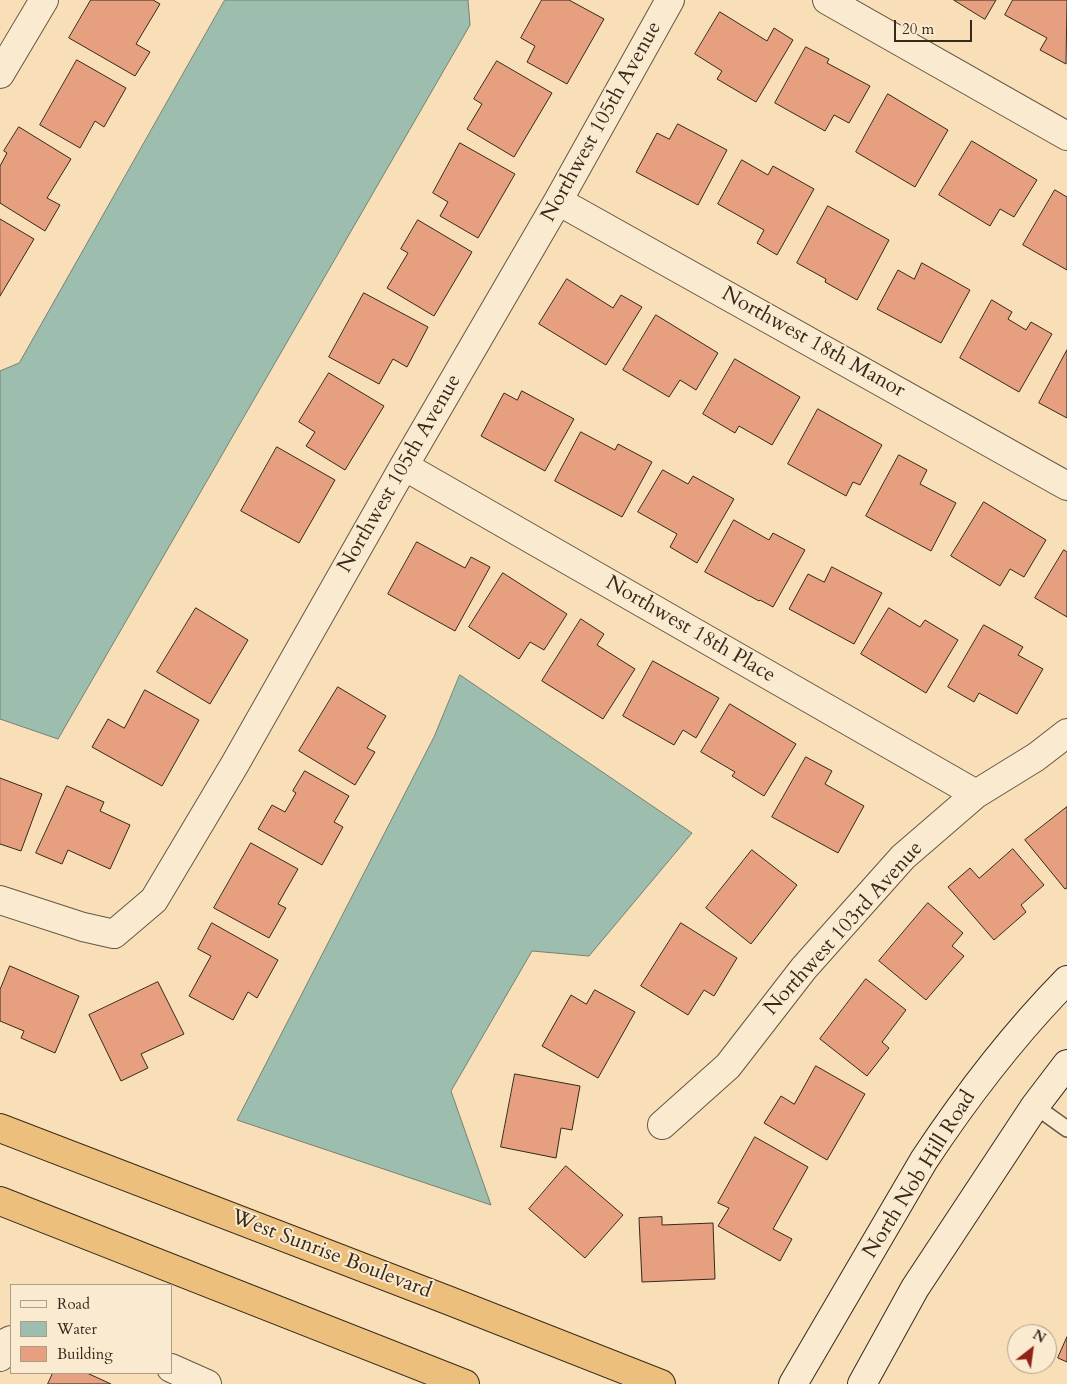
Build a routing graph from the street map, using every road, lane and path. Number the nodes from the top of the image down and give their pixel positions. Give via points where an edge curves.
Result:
1 (44, 0) edge
2 (670, 0) edge
3 (827, 0) edge
4 (0, 74) edge
5 (1067, 136) edge
6 (558, 200) junction
7 (404, 466) junction
8 (1067, 486) edge
9 (1067, 733) edge
10 (976, 794) junction
11 (0, 900) edge
12 (1067, 980) edge
13 (1067, 1064) edge
14 (1034, 1106) junction
15 (662, 1125) dead end
16 (0, 1128) edge
17 (1067, 1129) edge
18 (0, 1201) edge
19 (10, 1340) edge
20 (0, 1357) edge
21 (172, 1368) edge
22 (207, 1384) edge
23 (465, 1384) edge
24 (661, 1384) edge
25 (793, 1384) edge
26 (862, 1384) edge

1 - 4 street
2 - 6 street, Northwest 105th Avenue
3 - 5 street
6 - 7 street, Northwest 105th Avenue
6 - 8 street, Northwest 18th Manor
7 - 10 street, Northwest 18th Place
7 - 11 street, Northwest 105th Avenue via 154,900 114,934
9 - 10 street, Northwest 103rd Avenue via 1036,757
10 - 15 street, Northwest 103rd Avenue via 903,857 804,968 728,1066
12 - 25 street, North Nob Hill Road via 997,1057 941,1134
13 - 14 street
14 - 17 lane
14 - 26 street via 915,1288
16 - 24 highway, West Sunrise Boulevard
18 - 23 highway
19 - 20 street
21 - 22 street

